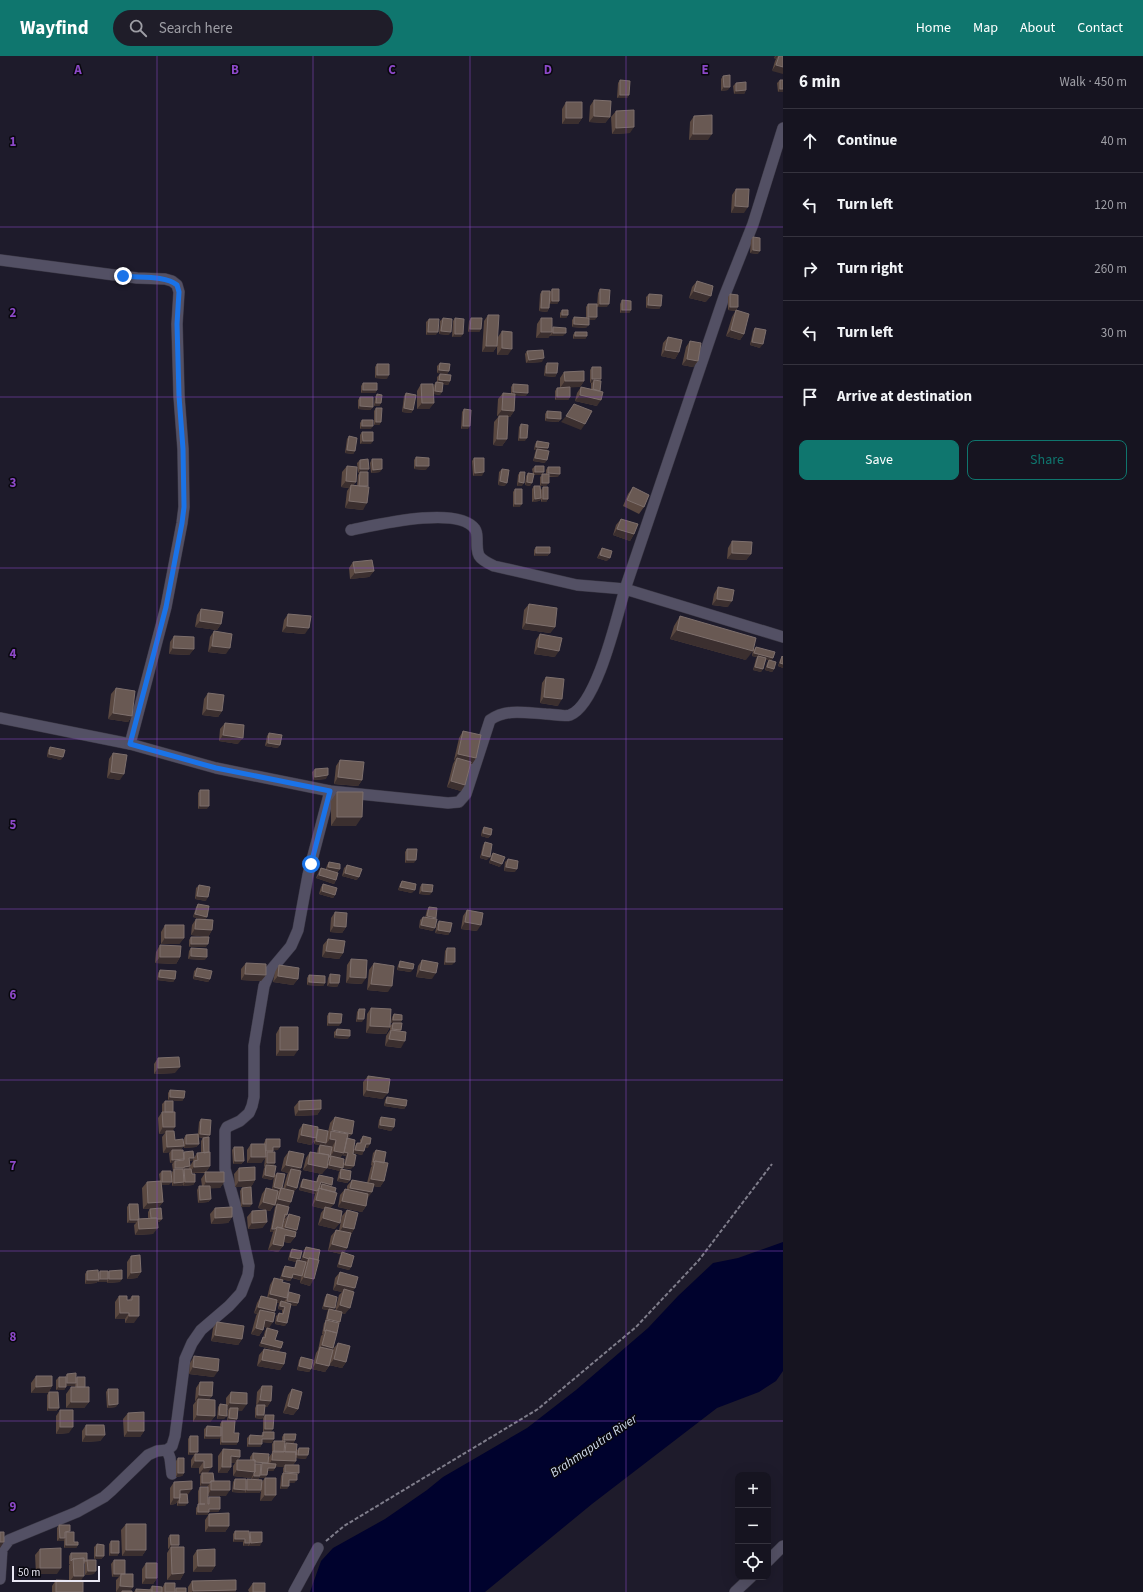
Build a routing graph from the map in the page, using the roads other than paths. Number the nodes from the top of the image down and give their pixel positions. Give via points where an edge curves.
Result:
1 (783, 128) edge
2 (0, 260) edge
3 (351, 530) dead end
4 (625, 589) junction
5 (783, 637) edge
6 (0, 718) edge
7 (130, 744) junction
8 (330, 791) junction
9 (167, 1450) junction
10 (172, 1474) dead end
11 (783, 1546) edge
12 (318, 1548) road end
13 (771, 1558) edge
14 (0, 1579) edge
15 (748, 1580) edge
16 (294, 1592) edge
17 (735, 1592) edge

1 - 4 street via 753,224 724,297
2 - 7 street via 137,278 165,279 177,285 179,292 177,324 184,507 166,607
3 - 4 street via 418,518 455,518 475,528 478,554 481,560 494,566 577,585
4 - 5 street
4 - 8 street via 595,684 579,709 569,715 511,712 499,714 490,720 466,794 459,802
6 - 7 street
7 - 8 street via 216,768
8 - 9 street via 308,875 298,930 291,946 270,971 264,986 254,1046 252,1106 249,1113 227,1127 225,1132 225,1169 238,1215 248,1275 241,1292 201,1330 192,1343 185,1359 175,1436 172,1446
9 - 10 street
9 - 14 street via 148,1455 112,1490 84,1508 9,1540 2,1549
11 - 13 street
12 - 16 street
15 - 17 street

